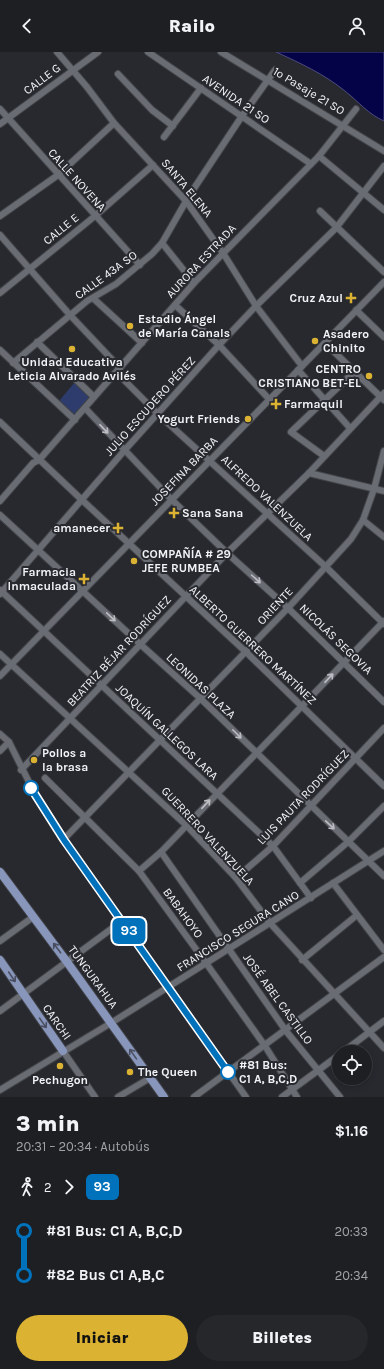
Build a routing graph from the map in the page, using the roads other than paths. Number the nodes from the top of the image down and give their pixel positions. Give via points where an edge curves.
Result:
1 (57, 52) edge
2 (98, 52) edge
3 (148, 52) edge
4 (221, 52) edge
5 (73, 70) junction
6 (275, 70) dead end
7 (118, 74) dead end
8 (268, 79) junction
9 (201, 88) junction
10 (0, 108) edge
11 (356, 109) dead end
12 (242, 116) junction
13 (8, 118) junction
14 (114, 123) junction
15 (0, 124) edge
16 (344, 125) junction
17 (173, 126) junction
18 (164, 137) dead end
19 (384, 151) edge
20 (319, 156) junction
21 (153, 164) junction
22 (311, 164) junction
23 (384, 166) edge
24 (58, 175) junction
25 (364, 195) junction
26 (186, 201) junction
27 (384, 210) edge
28 (320, 211) dead end
29 (0, 216) edge
30 (95, 216) junction
31 (336, 228) junction
32 (0, 235) edge
33 (162, 243) junction
34 (223, 253) junction
35 (140, 264) junction
36 (29, 270) junction
37 (384, 272) edge
38 (384, 282) edge
39 (194, 283) junction
40 (0, 293) edge
41 (94, 299) junction
42 (175, 305) junction
43 (256, 306) junction
44 (356, 310) junction
45 (70, 315) junction
46 (384, 337) edge
47 (37, 342) junction
48 (142, 343) junction
49 (325, 343) junction
50 (219, 345) junction
51 (0, 350) edge
52 (13, 363) junction
53 (300, 368) junction
54 (118, 370) junction
55 (354, 372) junction
56 (94, 397) junction
57 (383, 397) edge
58 (269, 399) junction
59 (325, 400) junction
60 (85, 408) junction
61 (158, 414) junction
62 (75, 420) junction
63 (1, 426) edge
64 (350, 428) junction
65 (124, 451) junction
66 (384, 451) edge
67 (324, 456) junction
68 (39, 460) junction
69 (209, 460) junction
70 (309, 473) junction
71 (374, 489) junction
72 (384, 491) edge
73 (171, 499) junction
74 (82, 500) junction
75 (0, 501) edge
76 (266, 514) junction
77 (0, 515) edge
78 (363, 520) junction
79 (384, 536) edge
80 (129, 543) junction
81 (38, 550) junction
82 (227, 553) junction
83 (326, 567) junction
84 (82, 591) junction
85 (1, 592) edge
86 (185, 596) junction
87 (288, 608) junction
88 (384, 622) edge
89 (43, 631) junction
90 (140, 644) junction
91 (246, 652) junction
92 (0, 654) edge
93 (344, 662) junction
94 (12, 664) junction
95 (0, 676) edge
96 (101, 686) junction
97 (200, 698) junction
98 (384, 702) edge
99 (302, 706) junction
100 (71, 718) junction
101 (384, 728) edge
102 (0, 734) edge
103 (160, 741) junction
104 (8, 742) junction
105 (0, 751) edge
106 (256, 753) junction
107 (355, 759) junction
108 (21, 770) junction
109 (131, 772) junction
110 (45, 778) dead end
111 (384, 786) edge
112 (216, 794) junction
113 (311, 806) junction
114 (384, 806) edge
115 (86, 818) junction
116 (186, 826) junction
117 (64, 840) junction
118 (348, 842) junction
119 (273, 846) junction
120 (384, 851) edge
121 (161, 852) junction
122 (369, 861) junction
123 (0, 872) edge
124 (139, 872) junction
125 (384, 876) edge
126 (236, 878) junction
127 (300, 883) junction
128 (334, 883) junction
129 (310, 898) junction
130 (357, 916) junction
131 (33, 917) junction
132 (122, 921) junction
133 (270, 923) junction
134 (0, 941) edge
135 (228, 949) junction
136 (384, 950) edge
137 (384, 957) edge
138 (0, 960) edge
139 (302, 960) junction
140 (67, 962) junction
141 (206, 963) junction
142 (169, 987) junction
143 (23, 994) junction
144 (334, 995) junction
145 (0, 1011) edge
146 (384, 1022) edge
147 (111, 1023) junction
148 (286, 1030) junction
149 (369, 1033) junction
150 (353, 1045) edge
151 (265, 1046) junction
152 (384, 1048) edge
153 (63, 1051) junction
154 (332, 1060) edge
155 (319, 1070) junction
156 (228, 1072) junction
157 (150, 1078) junction
158 (0, 1090) edge
159 (292, 1090) junction
160 (95, 1097) edge
161 (118, 1097) edge
162 (164, 1097) edge
163 (194, 1097) edge
164 (246, 1097) edge
165 (282, 1097) edge
166 (297, 1097) edge
167 (340, 1097) edge

1 - 5 street, SANTA ELENA
2 - 5 street, CALLE G
3 - 9 street, AVENIDA 21 SO
4 - 8 street, 1º Pasaje 21 SO
5 - 13 street, CALLE G
5 - 14 street, SANTA ELENA
6 - 8 street, CALLE 43A SO
7 - 17 street via 152,110
8 - 12 street, CALLE 43A SO
8 - 16 street, 1º Pasaje 21 SO
9 - 12 street, AVENIDA 21 SO
9 - 17 street
10 - 13 street, CALLE NOVENA
11 - 16 street, AURORA ESTRADA
12 - 22 street, AVENIDA 21 SO
12 - 26 street, CALLE 43A SO
13 - 15 street, CALLE G
13 - 24 street, CALLE NOVENA
14 - 21 street, SANTA ELENA
14 - 24 street
16 - 19 street, 1º Pasaje 21 SO
16 - 20 street, AURORA ESTRADA
17 - 18 street
20 - 22 street, AURORA ESTRADA
20 - 25 street
21 - 26 street, SANTA ELENA
21 - 30 street, CALLE E
22 - 34 street, AURORA ESTRADA
23 - 25 street, JULIO ESCUDERO PÉREZ
24 - 29 street
24 - 30 street, CALLE NOVENA
25 - 27 street
25 - 31 street, JULIO ESCUDERO PÉREZ
26 - 33 street, CALLE 43A SO
26 - 34 street, SANTA ELENA
28 - 31 street
30 - 35 street, CALLE NOVENA
30 - 36 street, CALLE E
31 - 37 street
31 - 43 street, JULIO ESCUDERO PÉREZ
32 - 36 street, ALFREDO VALENZUELA
33 - 35 street, CALLE 43A SO
33 - 39 street
34 - 39 street, AURORA ESTRADA
34 - 43 street, SANTA ELENA
35 - 41 street, CALLE 43A SO
36 - 40 street, CALLE E
36 - 45 street, ALFREDO VALENZUELA
38 - 44 street, JOSEFINA BARBA
39 - 42 street, AURORA ESTRADA
41 - 45 street, CALLE 43A SO
41 - 48 street
42 - 48 street, AURORA ESTRADA
42 - 50 street
43 - 50 street, JULIO ESCUDERO PÉREZ
43 - 53 street, SANTA ELENA
44 - 46 street
44 - 49 street, JOSEFINA BARBA
45 - 47 street, CALLE 43A SO
45 - 54 street, ALFREDO VALENZUELA
47 - 52 street, CALLE 43A SO
47 - 56 street
48 - 54 street, AURORA ESTRADA
49 - 53 street, JOSEFINA BARBA
49 - 55 street
50 - 58 street
50 - 61 street, JULIO ESCUDERO PÉREZ
51 - 52 street
52 - 62 street
53 - 58 street, JOSEFINA BARBA
53 - 59 street, SANTA ELENA
54 - 56 street, AURORA ESTRADA
54 - 61 street, ALFREDO VALENZUELA
55 - 57 street
55 - 59 street
56 - 60 street, AURORA ESTRADA
57 - 64 street, BEATRIZ BÉJAR RODRÍGUEZ
58 - 69 street, JOSEFINA BARBA
59 - 64 street, SANTA ELENA
59 - 67 street via 291,432
60 - 62 street, AURORA ESTRADA
60 -> 65 street, NICOLÁS SEGOVIA
61 - 65 street, JULIO ESCUDERO PÉREZ
61 - 69 street, ALFREDO VALENZUELA
62 - 68 street, AURORA ESTRADA
63 - 68 street, ALBERTO GUERRERO MARTÍNEZ
64 - 67 street, BEATRIZ BÉJAR RODRÍGUEZ
65 - 73 street, NICOLÁS SEGOVIA
65 - 74 street, JULIO ESCUDERO PÉREZ
66 - 71 street, ORIENTE
67 - 70 street, BEATRIZ BÉJAR RODRÍGUEZ
68 - 74 street, ALBERTO GUERRERO MARTÍNEZ
68 - 75 street, AURORA ESTRADA via 33,463
69 - 73 street, JOSEFINA BARBA
69 - 76 street, ALFREDO VALENZUELA
70 - 71 street
70 - 76 street, BEATRIZ BÉJAR RODRÍGUEZ
71 - 72 street
71 - 78 street, ORIENTE
73 - 80 street, JOSEFINA BARBA
73 - 82 street, NICOLÁS SEGOVIA
74 - 80 street, ALBERTO GUERRERO MARTÍNEZ
74 - 81 street, JULIO ESCUDERO PÉREZ
76 - 82 street, BEATRIZ BÉJAR RODRÍGUEZ
76 - 83 street, ALFREDO VALENZUELA
77 - 81 street, LEONIDAS PLAZA
78 - 79 street
78 - 83 street, ORIENTE via 351,539
80 - 84 street, JOSEFINA BARBA
80 - 86 street, ALBERTO GUERRERO MARTÍNEZ
81 - 84 street, LEONIDAS PLAZA
81 - 85 street, JULIO ESCUDERO PÉREZ
82 - 86 street, BEATRIZ BÉJAR RODRÍGUEZ
82 -> 87 street, NICOLÁS SEGOVIA
83 - 87 street, ORIENTE
83 - 88 street, ALFREDO VALENZUELA
84 - 89 street, JOSEFINA BARBA
84 -> 90 street, LEONIDAS PLAZA
85 - 89 street, JOAQUÍN GALLEGOS LARA
86 - 90 street, BEATRIZ BÉJAR RODRÍGUEZ
86 - 91 street, ALBERTO GUERRERO MARTÍNEZ
87 - 91 street, ORIENTE
87 - 93 street, NICOLÁS SEGOVIA
88 - 93 street
89 - 94 street, JOSEFINA BARBA
89 - 96 street, JOAQUÍN GALLEGOS LARA
90 - 96 street, BEATRIZ BÉJAR RODRÍGUEZ
90 - 97 street, LEONIDAS PLAZA
91 - 97 street, ORIENTE
91 - 99 street, ALBERTO GUERRERO MARTÍNEZ
92 - 94 street, GUERRERO VALENZUELA
93 - 98 street, NICOLÁS SEGOVIA
99 -> 93 street
94 - 95 street, JOSEFINA BARBA
94 - 100 street, GUERRERO VALENZUELA
96 - 100 street, BEATRIZ BÉJAR RODRÍGUEZ
96 - 103 street, JOAQUÍN GALLEGOS LARA
97 - 103 street, ORIENTE
97 -> 106 street, LEONIDAS PLAZA
99 - 106 street
99 - 107 street, ALBERTO GUERRERO MARTÍNEZ
100 - 108 street, BEATRIZ BÉJAR RODRÍGUEZ
100 - 109 street, GUERRERO VALENZUELA
101 - 107 street, LUIS PAUTA RODRÍGUEZ
102 - 104 street
103 - 109 street, ORIENTE
103 - 112 street, JOAQUÍN GALLEGOS LARA
104 - 105 street
104 - 108 street
106 - 112 street
106 - 113 street, LEONIDAS PLAZA
107 - 111 street, ALBERTO GUERRERO MARTÍNEZ
107 - 113 street, LUIS PAUTA RODRÍGUEZ
108 - 117 street
109 - 115 street, ORIENTE
109 - 116 street, GUERRERO VALENZUELA
110 - 115 street, BABAHOYO
116 -> 112 street
112 - 119 street, JOAQUÍN GALLEGOS LARA
113 -> 118 street, LEONIDAS PLAZA
113 - 119 street, LUIS PAUTA RODRÍGUEZ
114 - 118 street
115 - 117 street, ORIENTE
115 - 124 street, BABAHOYO
116 - 121 street
116 - 126 street, GUERRERO VALENZUELA
117 - 132 street
118 - 122 street, LEONIDAS PLAZA
118 - 127 street
119 - 126 street, LUIS PAUTA RODRÍGUEZ
119 - 127 street, JOAQUÍN GALLEGOS LARA
120 - 122 street, FRANCISCO SEGURA CANO
121 - 124 street
121 - 135 street, JOSÉ ABEL CASTILLO
122 - 125 street, LEONIDAS PLAZA
122 - 128 street, FRANCISCO SEGURA CANO
123 - 131 main road, TUNGURAHUA
124 - 141 street, BABAHOYO
126 - 133 street, GUERRERO VALENZUELA
127 - 129 street, JOAQUÍN GALLEGOS LARA
128 - 129 street, FRANCISCO SEGURA CANO
128 - 130 street
129 - 133 street, FRANCISCO SEGURA CANO
130 - 136 street
130 - 139 street
131 - 134 street
140 -> 131 main road, TUNGURAHUA
132 - 140 street
132 - 142 street
133 - 135 street, FRANCISCO SEGURA CANO
133 - 139 street, GUERRERO VALENZUELA
135 - 141 street, FRANCISCO SEGURA CANO
135 - 148 street, JOSÉ ABEL CASTILLO
137 - 144 street
138 -> 143 main road, CARCHI
139 - 144 street, GUERRERO VALENZUELA
140 - 143 street
140 - 147 main road, TUNGURAHUA
141 - 142 street, FRANCISCO SEGURA CANO
141 - 151 street, BABAHOYO
142 - 147 street, FRANCISCO SEGURA CANO
142 - 156 street
143 - 145 street
143 -> 153 main road, CARCHI
144 - 148 street
144 - 149 street, GUERRERO VALENZUELA
146 - 149 street
147 - 153 street, FRANCISCO SEGURA CANO
157 -> 147 main road, TUNGURAHUA
148 - 151 street
148 - 155 street, JOSÉ ABEL CASTILLO
149 - 150 street
149 - 152 street, GUERRERO VALENZUELA
151 - 156 street
151 - 159 street, BABAHOYO
153 - 158 street, FRANCISCO SEGURA CANO
153 - 160 street, CARCHI
154 - 155 street
155 - 159 street
155 - 167 street, JOSÉ ABEL CASTILLO
156 - 163 street
156 - 164 street
157 - 161 street
157 - 162 main road, TUNGURAHUA
159 - 165 street
159 - 166 street, BABAHOYO

